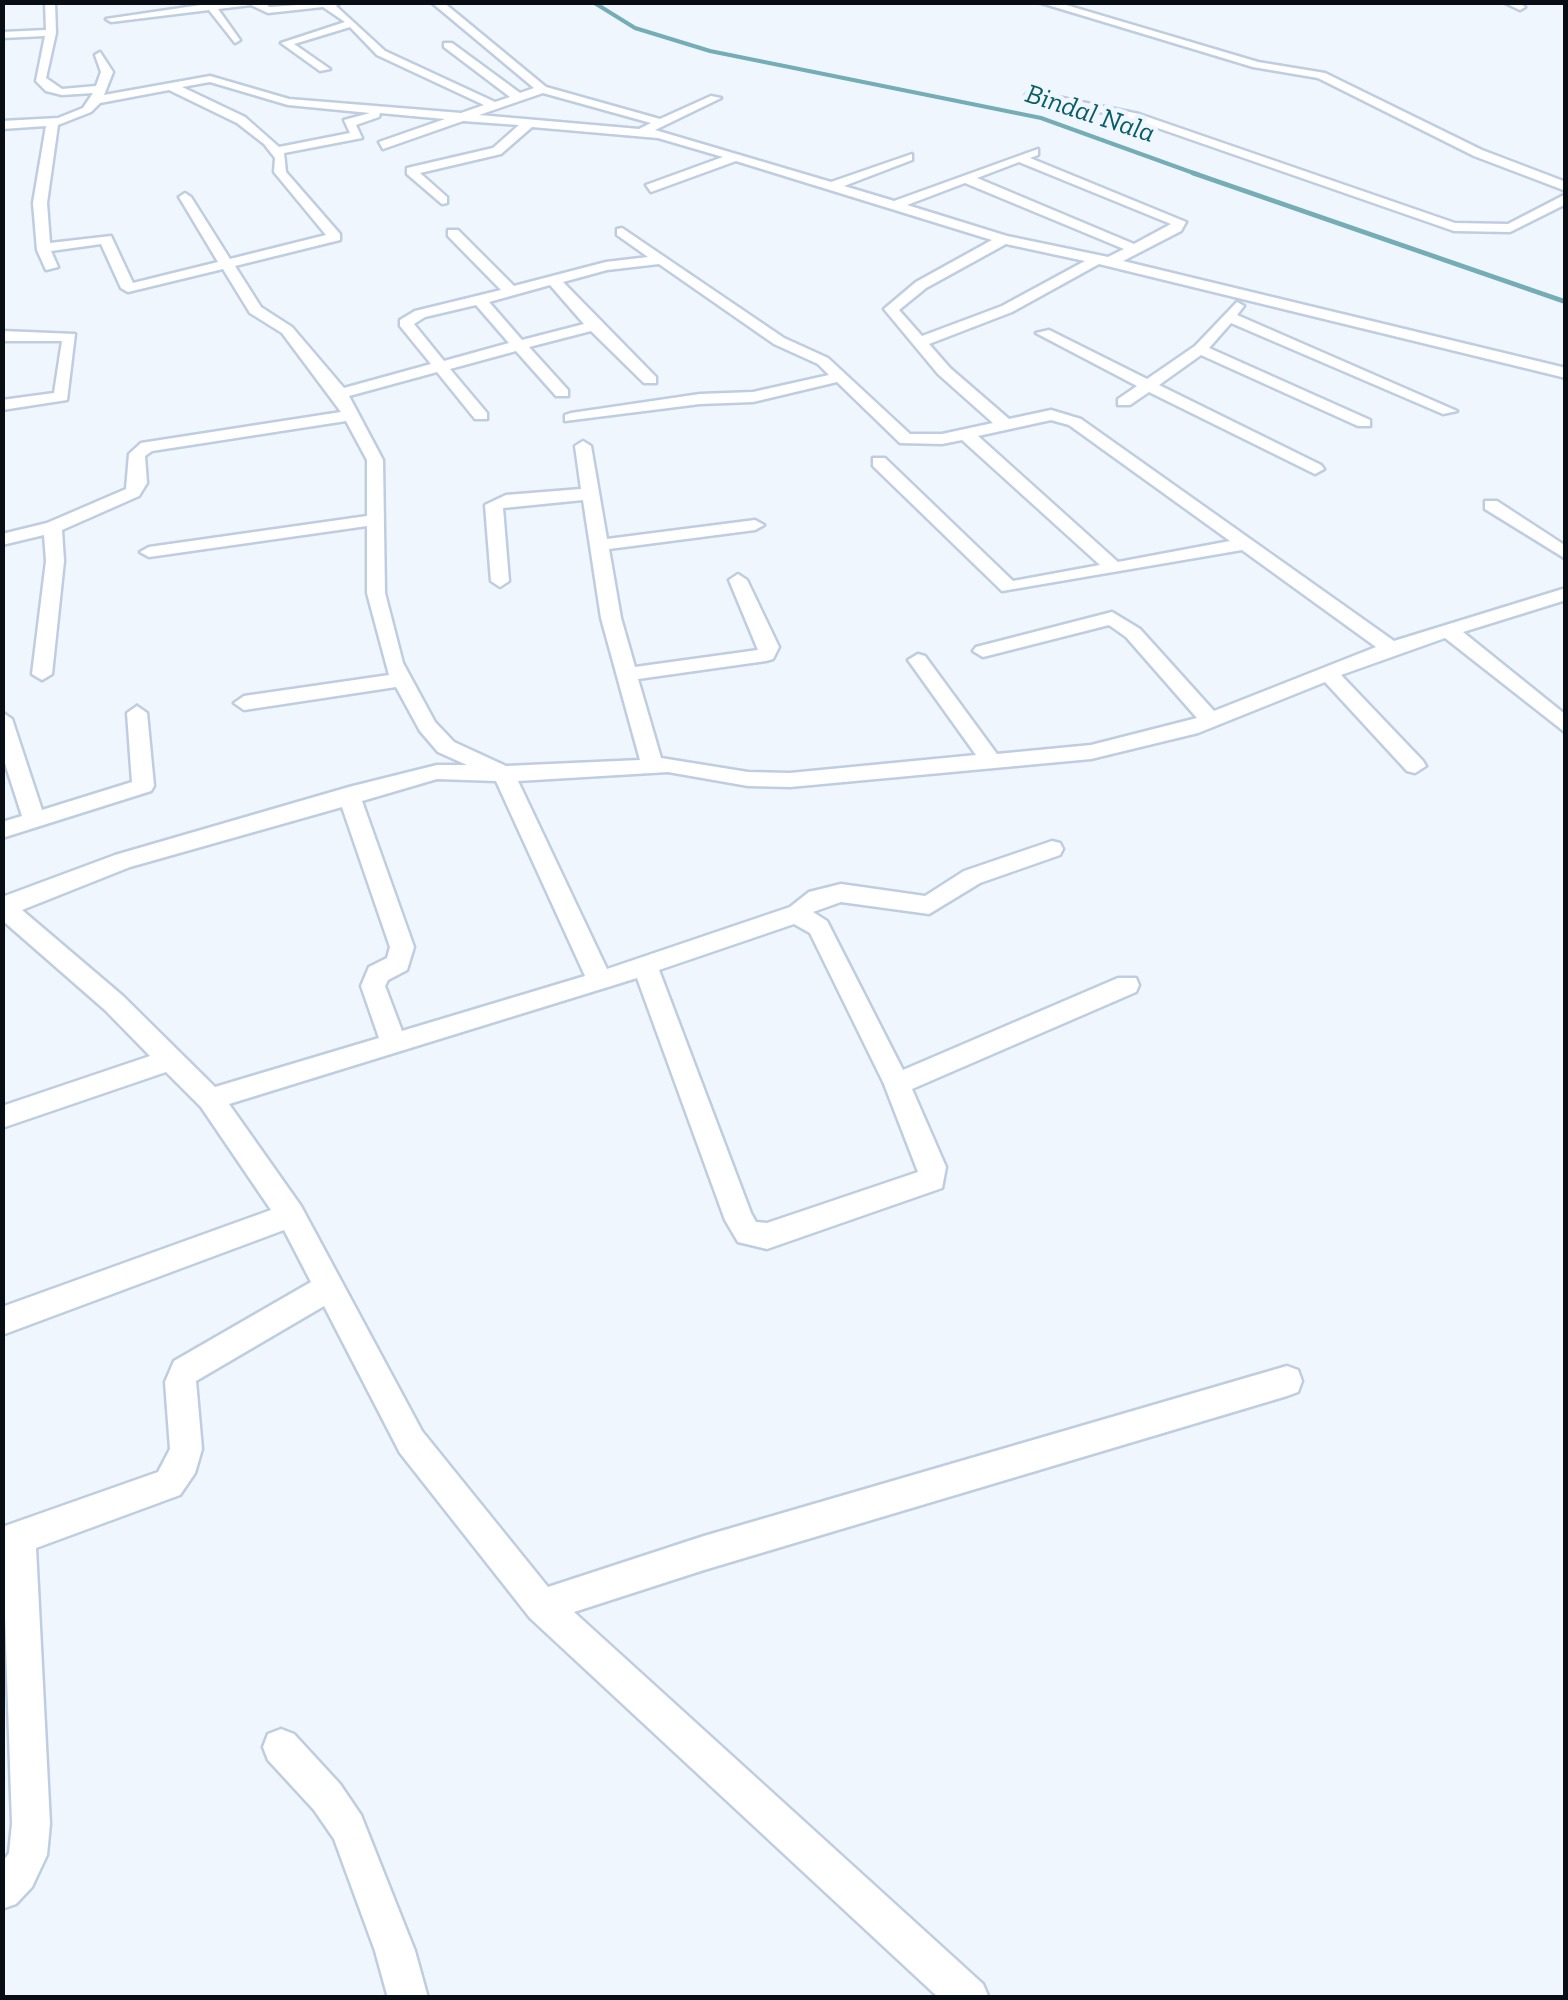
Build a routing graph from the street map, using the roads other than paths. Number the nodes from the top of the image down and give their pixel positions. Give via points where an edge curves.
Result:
1 (50, 2) edge
2 (108, 2) edge
3 (252, 2) edge
4 (322, 2) edge
5 (337, 2) edge
6 (436, 2) edge
7 (1043, 2) edge
8 (329, 4) edge
9 (192, 7) edge
10 (213, 9) junction
11 (111, 19) junction
12 (351, 24) junction
13 (51, 33) junction
14 (2, 35) edge
15 (111, 35) dead end
16 (235, 40) dead end
17 (448, 45) dead end
18 (100, 54) dead end
19 (324, 69) dead end
20 (168, 86) junction
21 (542, 89) junction
22 (99, 94) junction
23 (1029, 94) dead end
24 (520, 98) junction
25 (715, 98) dead end
26 (288, 102) junction
27 (495, 106) junction
28 (384, 112) junction
29 (236, 118) junction
30 (466, 119) junction
31 (665, 122) junction
32 (52, 123) junction
33 (528, 124) junction
34 (2, 125) edge
35 (644, 131) junction
36 (384, 145) dead end
37 (1041, 149) dead end
38 (276, 151) junction
39 (736, 156) junction
40 (908, 156) dead end
41 (1020, 158) junction
42 (968, 179) junction
43 (833, 186) junction
44 (1566, 187) edge
45 (651, 188) dead end
46 (185, 198) dead end
47 (1566, 198) edge
48 (442, 200) dead end
49 (894, 206) junction
50 (622, 232) dead end
51 (452, 233) dead end
52 (1004, 239) junction
53 (44, 248) junction
54 (1132, 248) junction
55 (663, 259) junction
56 (1105, 260) junction
57 (51, 267) dead end
58 (228, 267) junction
59 (553, 280) junction
60 (511, 291) junction
61 (1246, 294) junction
62 (479, 300) junction
63 (1228, 316) junction
64 (594, 326) junction
65 (1044, 333) dead end
66 (2, 336) edge
67 (917, 343) junction
68 (520, 345) junction
69 (1200, 348) junction
70 (442, 365) junction
71 (1566, 373) edge
72 (838, 377) junction
73 (650, 380) dead end
74 (1150, 384) junction
75 (340, 394) junction
76 (562, 394) dead end
77 (1124, 402) dead end
78 (2, 405) edge
79 (1449, 412) dead end
80 (353, 415) junction
81 (481, 416) dead end
82 (572, 418) dead end
83 (1364, 423) dead end
84 (1004, 424) junction
85 (967, 434) junction
86 (583, 446) dead end
87 (878, 462) dead end
88 (1314, 470) dead end
89 (592, 494) junction
90 (1491, 505) dead end
91 (373, 520) junction
92 (755, 525) dead end
93 (53, 527) junction
94 (2, 540) edge
95 (1244, 544) junction
96 (600, 545) junction
97 (149, 552) dead end
98 (1566, 554) edge
99 (1111, 566) junction
100 (500, 580) dead end
101 (738, 580) dead end
102 (1566, 594) edge
103 (1448, 630) junction
104 (1390, 648) junction
105 (983, 651) dead end
106 (918, 660) dead end
107 (1326, 671) junction
108 (42, 674) dead end
109 (624, 675) junction
110 (400, 680) junction
111 (244, 703) dead end
112 (137, 713) dead end
113 (2, 719) edge
114 (1210, 720) junction
115 (1566, 726) edge
116 (992, 762) junction
117 (652, 765) junction
118 (1415, 766) dead end
119 (504, 774) junction
120 (349, 795) junction
121 (34, 820) junction
122 (2, 830) edge
123 (1052, 849) dead end
124 (3, 907) edge
125 (797, 914) junction
126 (645, 966) junction
127 (600, 981) junction
128 (1126, 985) dead end
129 (393, 1042) junction
130 (172, 1059) junction
131 (897, 1084) junction
132 (210, 1099) junction
133 (2, 1117) edge
134 (290, 1215) junction
135 (326, 1289) junction
136 (2, 1321) edge
137 (1287, 1380) dead end
138 (11, 1541) edge
139 (542, 1606) junction
140 (281, 1747) dead end
141 (2, 1890) edge
142 (408, 1998) edge
143 (969, 1998) edge

1 - 13 street
2 - 11 street
3 - 8 street via 268,10
3 - 10 street
4 - 8 street
5 - 8 street
6 - 21 street
7 - 44 street via 1257,66 1320,75 1478,154
8 - 12 street
9 - 10 street
9 - 11 street
10 - 16 street
11 - 15 street
12 - 19 street via 286,43
12 - 27 street via 386,56
13 - 14 street
13 - 22 street via 42,84
17 - 24 street
18 - 22 street via 108,72
20 - 22 street
20 - 26 street via 210,79
20 - 29 street
21 - 24 street
21 - 31 street
22 - 32 street via 80,113
23 - 47 street via 1135,116 1454,227 1510,228
24 - 27 street
25 - 31 street
26 - 28 street
26 - 29 street
27 - 30 street
28 - 30 street
28 - 38 street via 348,123 358,135
29 - 38 street
30 - 33 street
30 - 36 street
31 - 35 street
32 - 34 street
32 - 53 street via 40,202
33 - 35 street
33 - 48 street via 497,151 411,171
35 - 39 street
37 - 41 street
38 - 58 street via 280,172 335,237
39 - 43 street
39 - 45 street
40 - 43 street
41 - 42 street
41 - 54 street via 1179,222
42 - 49 street
42 - 54 street
43 - 49 street
46 - 58 street
49 - 52 street
50 - 55 street
51 - 60 street
52 - 56 street
52 - 67 street via 894,304 893,313
53 - 57 street
53 - 58 street via 106,239 128,288
54 - 56 street
55 - 59 street
55 - 72 street via 779,341 823,360
56 - 61 street
56 - 67 street via 1007,309
58 - 75 street via 255,310 286,330
59 - 60 street
59 - 64 street
60 - 62 street
61 - 63 street
61 - 71 street
62 - 68 street
62 - 70 street via 406,323
63 - 69 street
63 - 79 street
64 - 68 street
64 - 73 street
65 - 74 street
66 - 78 street via 70,337 61,397
67 - 84 street
68 - 70 street
68 - 76 street
69 - 74 street
69 - 83 street
70 - 75 street
70 - 81 street
72 - 82 street via 754,397 700,398
72 - 85 street via 906,438
74 - 77 street
74 - 88 street
75 - 80 street
80 - 91 street via 375,460
80 - 93 street via 147,447 137,454 133,492
84 - 85 street
84 - 95 street via 1051,415 1075,422
85 - 99 street
86 - 89 street
87 - 99 street via 1002,585 1016,588
89 - 96 street
89 - 100 street via 494,505
90 - 98 street
91 - 97 street
91 - 110 street via 376,593
92 - 96 street
93 - 94 street
93 - 108 street
95 - 99 street
95 - 104 street
96 - 109 street
101 - 109 street via 769,647 766,654
102 - 103 street
103 - 104 street
103 - 115 street
104 - 107 street
105 - 114 street via 1112,618 1134,633
106 - 116 street
107 - 114 street
107 - 118 street
109 - 117 street
110 - 111 street
110 - 119 street via 446,747
112 - 121 street via 143,786
113 - 121 street
114 - 116 street via 1069,756
116 - 117 street via 779,780
117 - 119 street
119 - 120 street via 437,772
119 - 127 street
120 - 124 street via 123,861
120 - 129 street via 402,947 398,963 378,974 372,986
121 - 122 street
123 - 125 street via 972,877 929,904 841,893 809,901
124 - 130 street
125 - 126 street
125 - 131 street via 819,927
126 - 127 street
126 - 131 street via 739,1220 754,1236 932,1179
127 - 129 street
128 - 131 street
129 - 132 street
130 - 132 street
130 - 133 street
132 - 134 street
134 - 135 street
134 - 136 street
135 - 138 street via 185,1371 180,1382 186,1450 169,1484
135 - 139 street via 411,1442
137 - 139 street
138 - 141 street via 31,1824 28,1855
139 - 143 street
140 - 142 street via 348,1828

